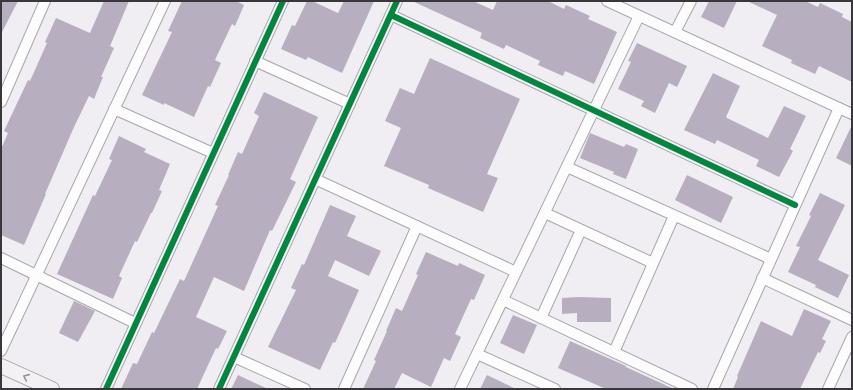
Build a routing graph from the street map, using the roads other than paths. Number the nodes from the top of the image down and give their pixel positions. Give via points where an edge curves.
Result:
1 (46, 1) edge
2 (165, 1) edge
3 (283, 1) edge
4 (397, 1) edge
5 (607, 1) edge
6 (691, 1) edge
7 (391, 15) junction
8 (639, 16) junction
9 (675, 32) junction
10 (255, 61) junction
11 (1, 102) edge
12 (350, 104) junction
13 (839, 108) junction
14 (114, 109) junction
15 (594, 110) junction
16 (852, 114) edge
17 (213, 153) junction
18 (567, 167) junction
19 (315, 180) junction
20 (795, 205) junction
21 (545, 213) junction
22 (674, 216) junction
23 (417, 226) junction
24 (581, 230) junction
25 (1, 258) edge
26 (771, 259) junction
27 (653, 263) junction
28 (516, 272) junction
29 (37, 275) junction
30 (762, 278) junction
31 (503, 300) junction
32 (541, 318) junction
33 (852, 320) edge
34 (136, 323) junction
35 (852, 337) edge
36 (1, 351) edge
37 (614, 352) junction
38 (477, 354) junction
39 (234, 357) junction
40 (1, 366) edge
41 (52, 389) edge
42 (106, 389) edge
43 (219, 389) edge
44 (305, 389) edge
45 (344, 389) edge
46 (460, 389) edge
47 (555, 389) edge
48 (692, 389) edge
49 (713, 389) edge
50 (828, 389) edge

1 - 11 street
2 - 14 street
3 - 10 street
4 - 7 street
5 - 8 street
6 - 9 street
7 - 12 street
7 - 15 street
8 - 9 street
8 - 15 street
9 - 13 street
10 - 12 street
10 - 17 street
12 - 19 street
13 - 16 street
13 - 20 street
14 - 17 street
14 - 29 street
15 - 18 street
15 - 20 street
17 - 34 street
18 - 21 street
18 - 22 street
19 - 23 street
19 - 39 street
20 - 26 street
21 - 24 street
21 - 28 street
22 - 26 street
22 - 27 street
23 - 28 street
23 - 45 street
24 - 27 street
24 - 32 street
25 - 29 street
26 - 30 street
27 - 37 street
28 - 31 street
29 - 34 street
29 - 36 street
30 - 33 street
30 - 49 street
31 - 32 street
31 - 38 street
32 - 37 street
34 - 42 street
35 - 50 street
37 - 48 street
38 - 46 street
38 - 47 street
39 - 43 street
39 - 44 street
41 -> 40 main road

